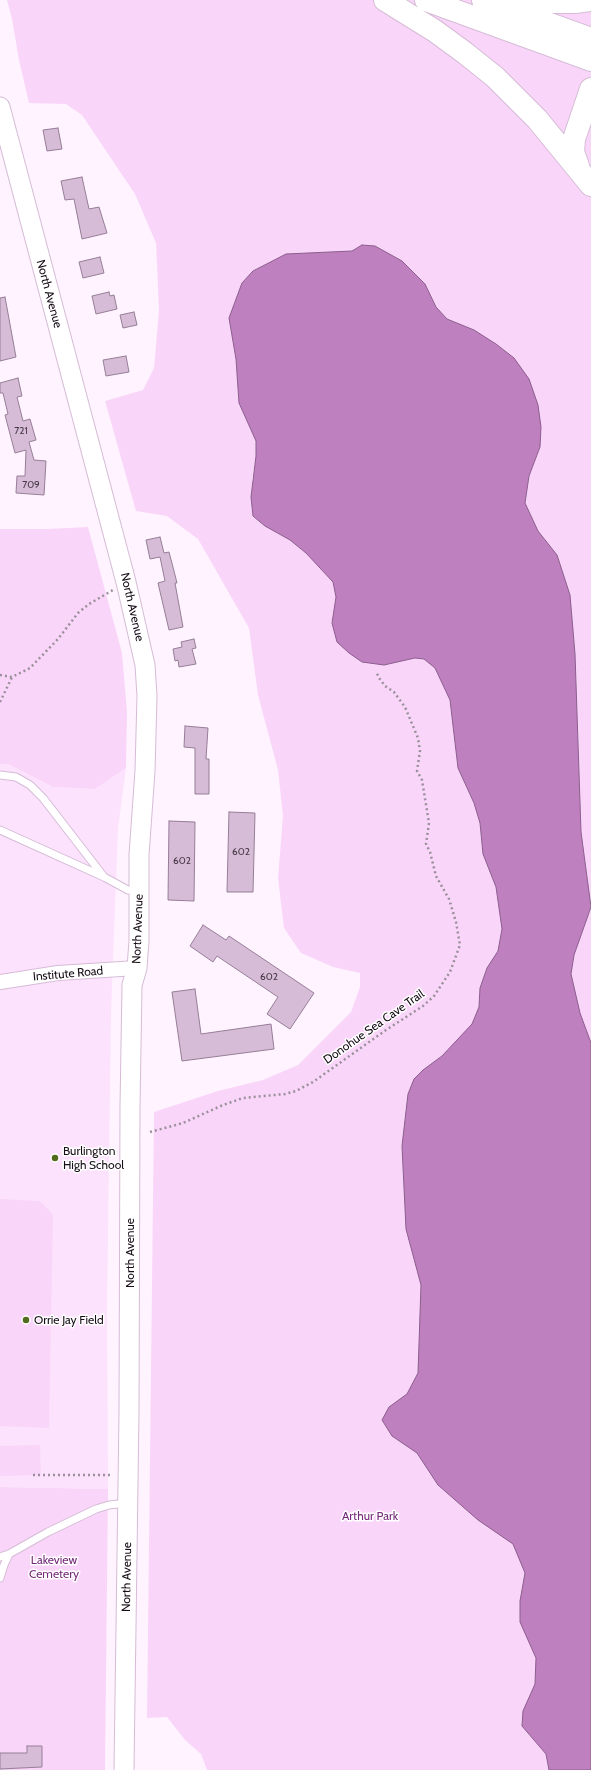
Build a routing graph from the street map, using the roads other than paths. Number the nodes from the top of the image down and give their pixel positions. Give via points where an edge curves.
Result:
1 (385, 0) edge
2 (426, 0) edge
3 (483, 0) edge
4 (522, 0) edge
5 (591, 0) edge
6 (591, 39) edge
7 (591, 60) edge
8 (591, 89) edge
9 (0, 107) edge
10 (587, 180) edge
11 (0, 774) edge
12 (0, 830) edge
13 (104, 877) junction
14 (128, 890) dead end
15 (137, 968) junction
16 (0, 982) edge
17 (128, 1503) junction
18 (9, 1554) junction
19 (0, 1557) edge
20 (0, 1578) edge
21 (124, 1770) edge

1 - 10 main road via 435,31 494,77 541,123
2 - 7 main road
3 - 6 main road
4 - 5 main road
8 - 10 main road via 573,146 575,160
9 - 15 main road, North Avenue via 126,582 145,665 147,696 139,855
11 - 13 lane via 16,777 30,785
12 - 13 lane
13 - 14 lane
15 - 16 street, Institute Road via 58,973
15 - 17 main road, North Avenue via 132,984 130,1092
17 - 18 lane via 96,1509
17 - 21 main road, North Avenue
18 - 19 lane
18 - 20 lane

